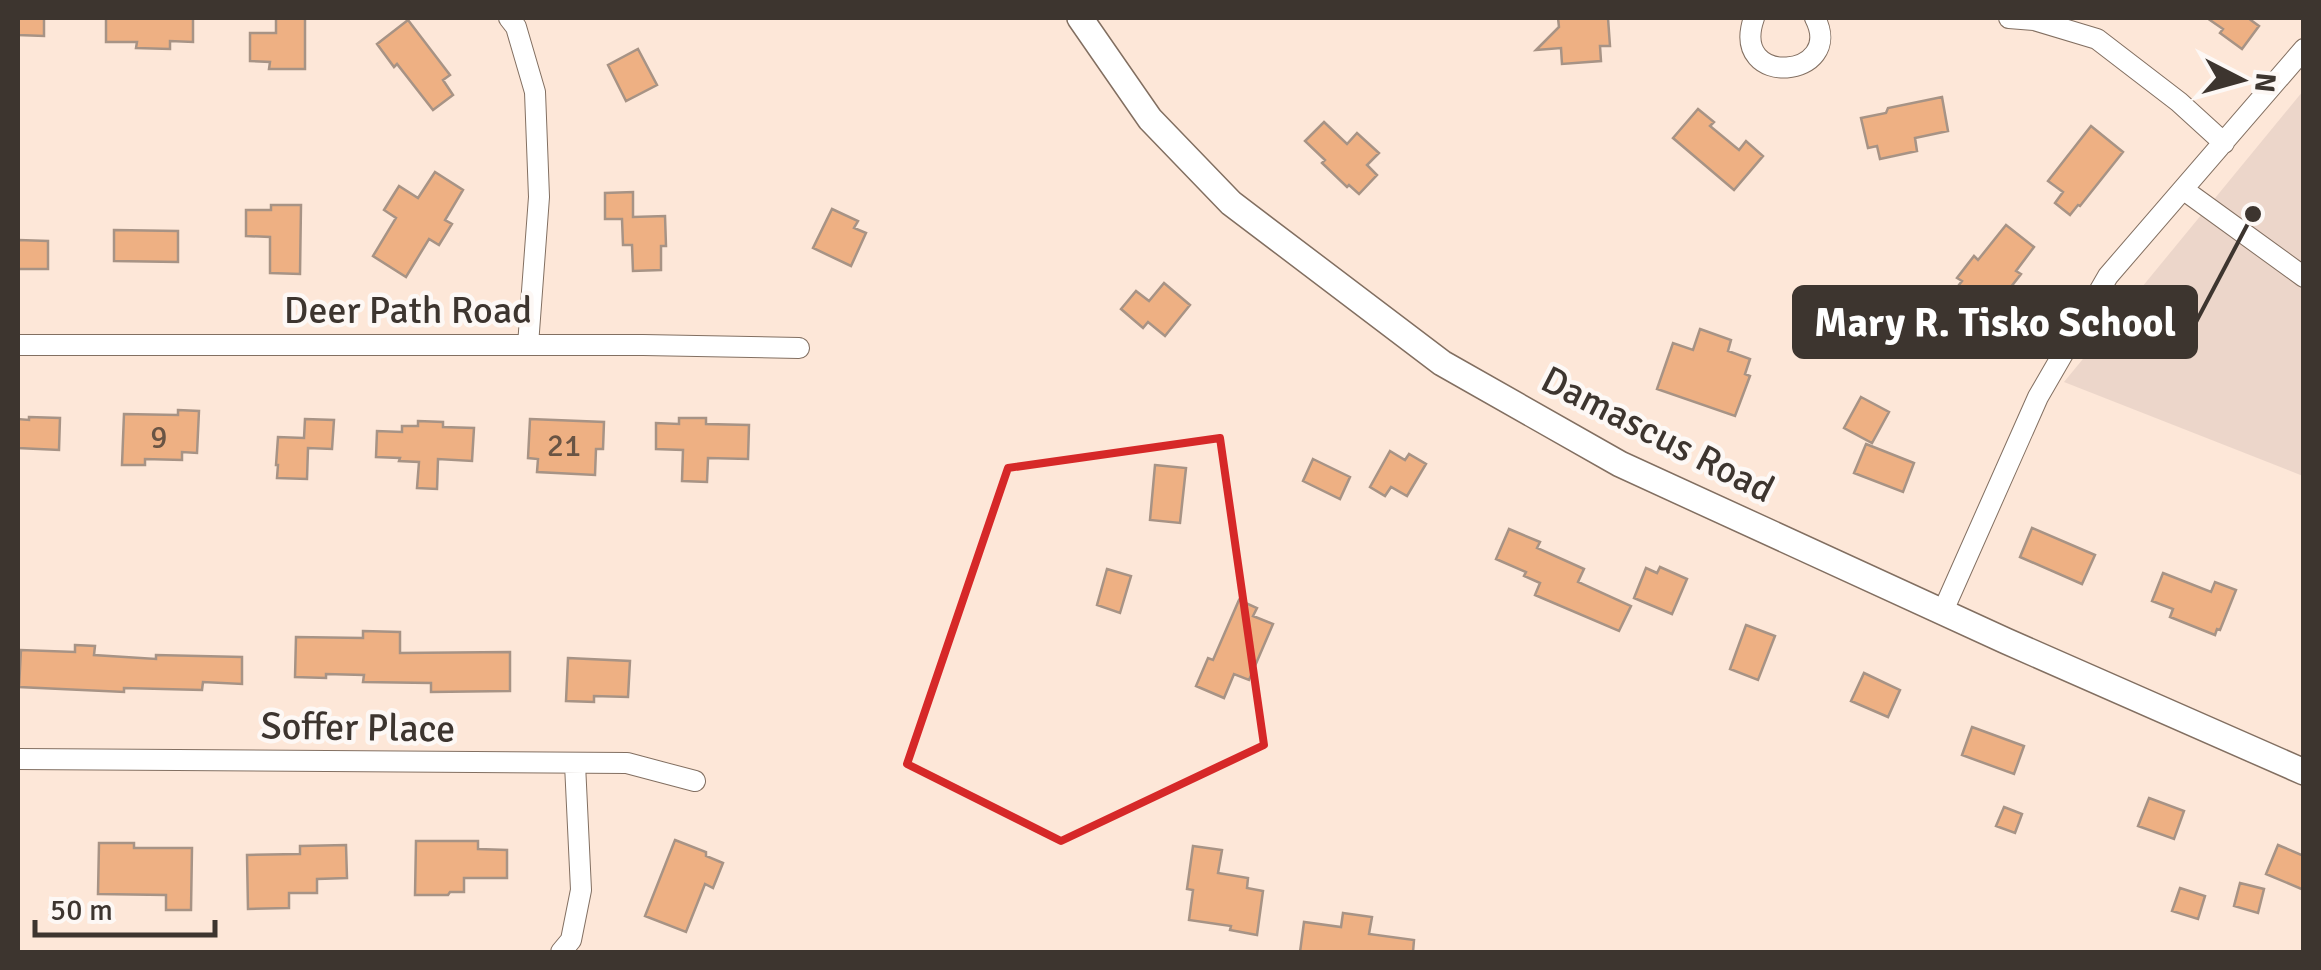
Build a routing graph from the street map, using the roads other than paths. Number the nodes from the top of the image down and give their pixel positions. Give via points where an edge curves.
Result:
1 (508, 18) edge
2 (1080, 18) edge
3 (1754, 18) edge
4 (1815, 18) edge
5 (2008, 18) edge
6 (2304, 49) edge
7 (2224, 143) junction
8 (2184, 190) junction
9 (2304, 277) edge
10 (18, 345) edge
11 (528, 345) junction
12 (798, 348) dead end
13 (1943, 612) junction
14 (18, 759) edge
15 (574, 764) junction
16 (2304, 772) edge
17 (695, 781) dead end
18 (561, 952) edge

1 - 11 street via 535,92 539,197
2 - 13 street, Damascus Road via 1150,119 1231,203 1442,363 1620,464
3 - 4 street via 1751,44 1757,56 1780,69 1794,68 1816,52
5 - 7 street via 2097,39
6 - 7 street
7 - 8 street
8 - 9 street
8 - 13 street via 2108,276 2038,396
10 - 11 street, Deer Path Road
11 - 12 street, Deer Path Road
13 - 16 street, Damascus Road
14 - 15 street, Soffer Place
15 - 17 street, Soffer Place via 627,763
15 - 18 street via 581,890

